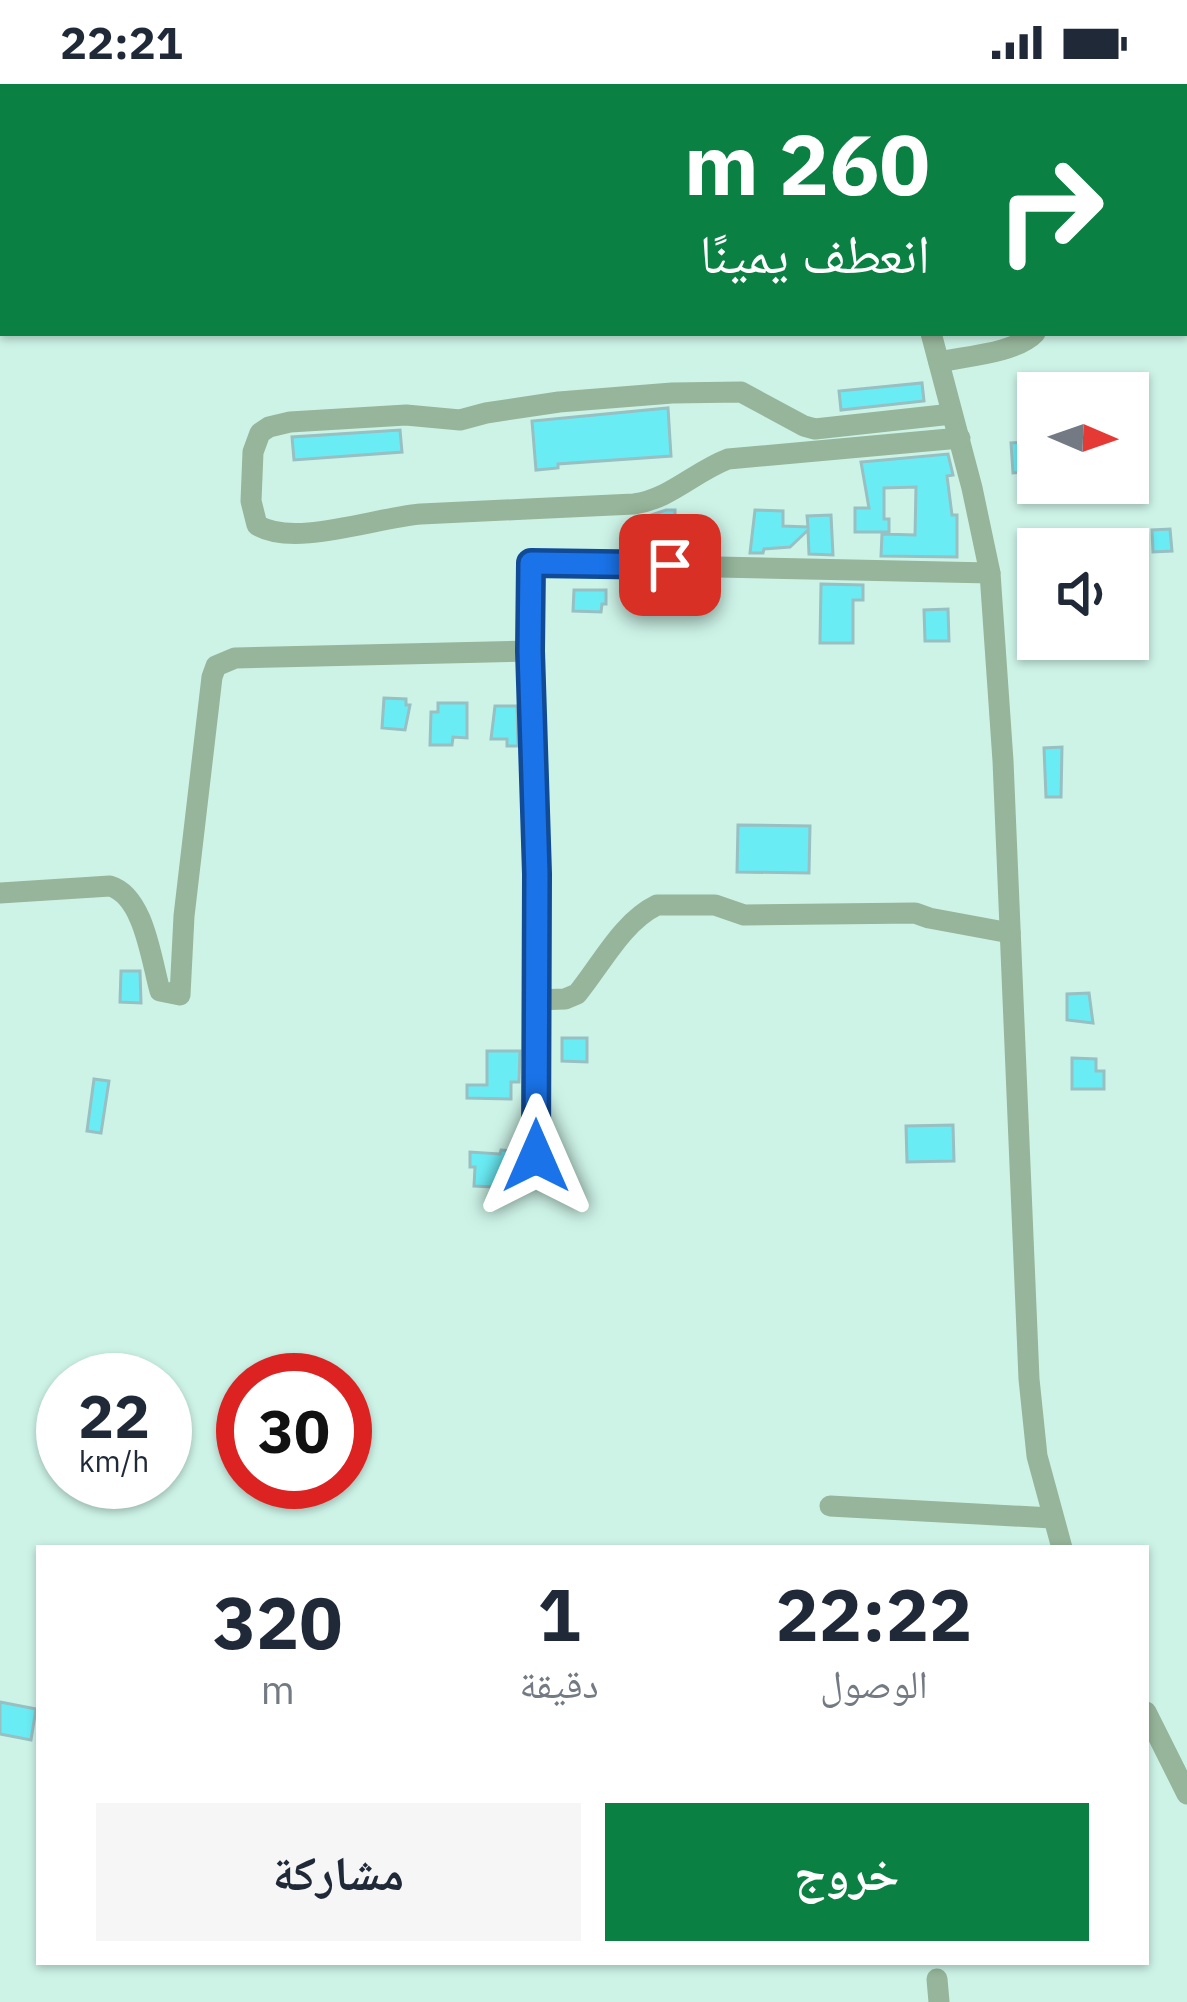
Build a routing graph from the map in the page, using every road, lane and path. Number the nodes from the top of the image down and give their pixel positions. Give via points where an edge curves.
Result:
1 (932, 336) edge
2 (1033, 336) edge
3 (939, 362) junction
4 (952, 414) junction
5 (959, 438) junction
6 (990, 573) junction
7 (530, 651) junction
8 (0, 893) edge
9 (1010, 933) junction
10 (536, 1000) junction
11 (536, 1156) dead end
12 (830, 1506) dead end
13 (1052, 1518) junction
14 (1061, 1545) edge
15 (1149, 1718) edge
16 (1186, 1790) edge

1 - 3 street
2 - 3 street
3 - 4 street
4 - 5 street
4 - 5 street via 815,429 748,394 672,392 460,420 290,422 260,433 251,501 257,525 268,532 414,514 634,504 661,499 728,459
5 - 6 street
6 - 7 street via 533,562
6 - 9 street
7 - 8 street via 235,658 216,666 180,995 160,991 137,909 121,889
7 - 10 street
9 - 10 street via 915,913 745,915 716,904 664,904 631,925 577,994
9 - 13 street via 1029,1379
10 - 11 street
12 - 13 street
13 - 14 street
15 - 16 street

